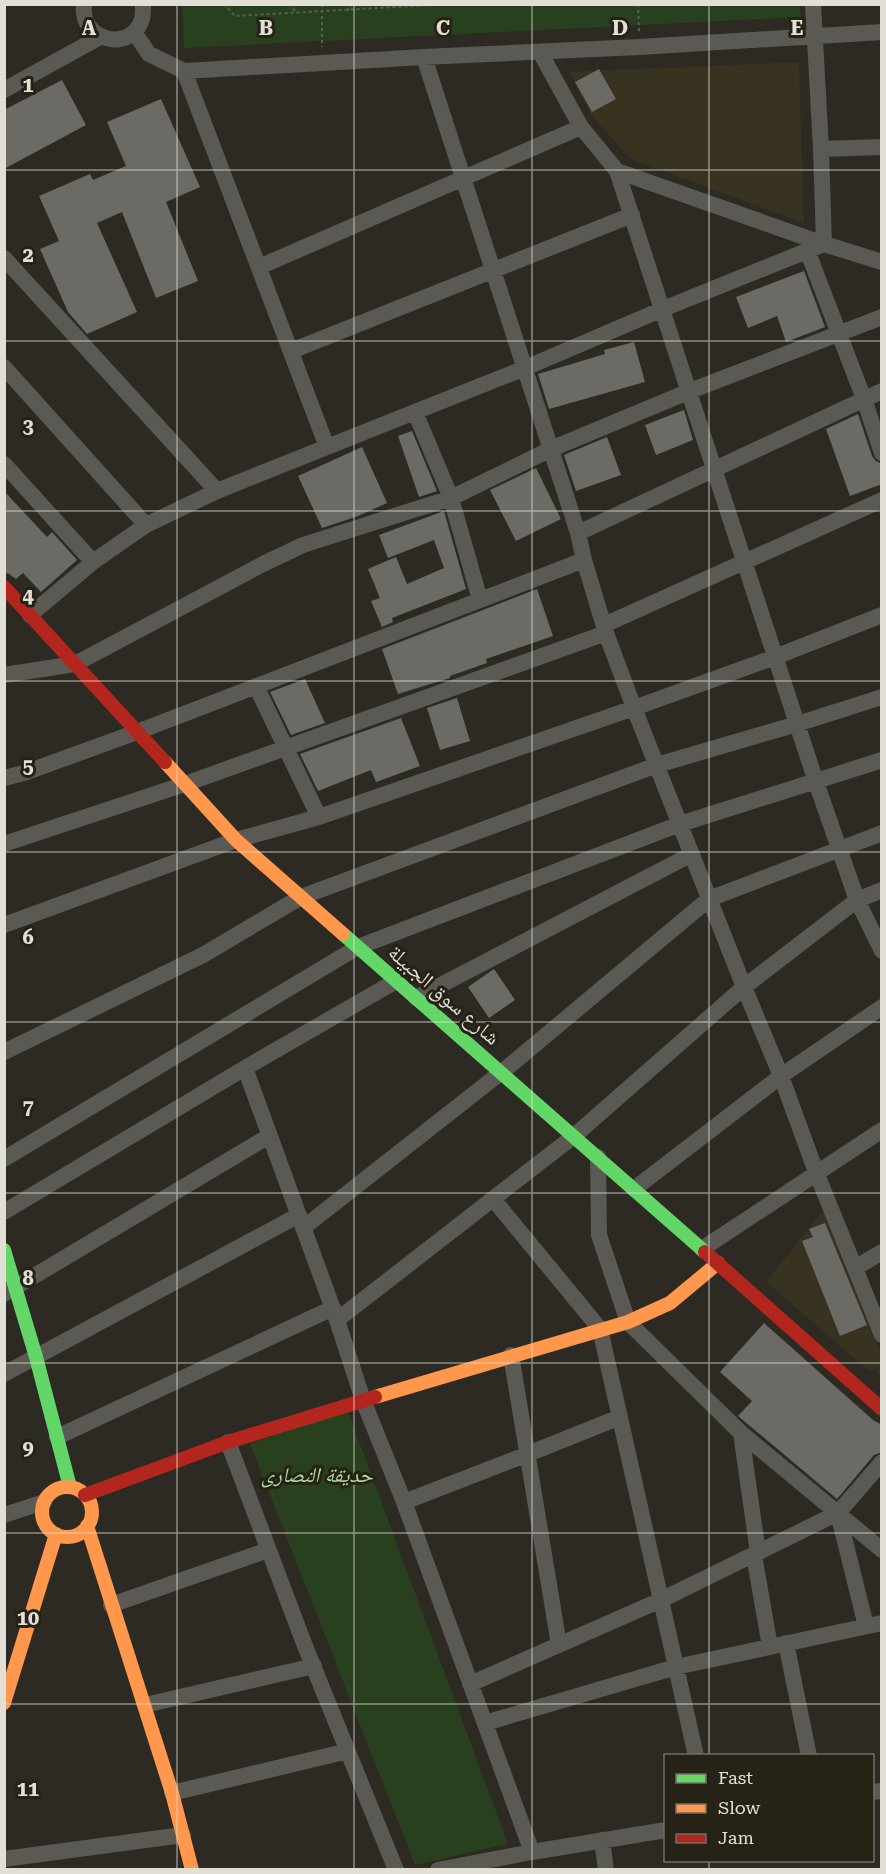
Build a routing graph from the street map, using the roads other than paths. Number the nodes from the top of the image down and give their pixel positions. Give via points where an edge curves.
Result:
1 (84, 4) edge
2 (143, 4) edge
3 (813, 4) edge
4 (134, 32) junction
5 (882, 32) edge
6 (814, 34) junction
7 (100, 37) junction
8 (540, 52) junction
9 (424, 57) junction
10 (184, 71) junction
11 (4, 90) edge
12 (581, 127) junction
13 (882, 147) edge
14 (821, 149) junction
15 (617, 171) junction
16 (464, 178) junction
17 (632, 215) junction
18 (824, 244) junction
19 (807, 250) junction
20 (4, 258) edge
21 (882, 262) edge
22 (259, 267) junction
23 (493, 270) junction
24 (663, 309) junction
25 (882, 317) edge
26 (840, 334) junction
27 (291, 351) junction
28 (4, 367) edge
29 (525, 368) junction
30 (690, 391) junction
31 (882, 391) edge
32 (864, 399) junction
33 (415, 412) junction
34 (327, 447) junction
35 (551, 449) junction
36 (882, 453) edge
37 (4, 464) edge
38 (715, 469) junction
39 (217, 491) junction
40 (451, 498) junction
41 (882, 500) edge
42 (146, 525) junction
43 (578, 533) junction
44 (584, 560) junction
45 (745, 561) junction
46 (93, 562) junction
47 (4, 587) edge
48 (480, 600) junction
49 (30, 615) junction
50 (882, 615) edge
51 (605, 629) junction
52 (775, 657) junction
53 (75, 664) junction
54 (4, 675) edge
55 (256, 686) junction
56 (882, 697) edge
57 (634, 708) junction
58 (797, 724) junction
59 (137, 732) junction
60 (286, 748) junction
61 (882, 760) edge
62 (657, 765) junction
63 (4, 778) edge
64 (816, 782) junction
65 (185, 784) junction
66 (319, 817) junction
67 (680, 824) junction
68 (882, 833) edge
69 (236, 840) junction
70 (4, 844) edge
71 (839, 849) junction
72 (692, 854) junction
73 (882, 890) edge
74 (301, 897) junction
75 (709, 900) junction
76 (857, 900) junction
77 (4, 925) edge
78 (358, 947) junction
79 (882, 951) edge
80 (396, 981) junction
81 (744, 987) junction
82 (416, 998) junction
83 (882, 1007) edge
84 (4, 1052) edge
85 (245, 1068) junction
86 (502, 1073) junction
87 (781, 1076) junction
88 (882, 1130) edge
89 (269, 1136) junction
90 (574, 1136) junction
91 (598, 1157) junction
92 (4, 1159) edge
93 (816, 1172) junction
94 (634, 1189) junction
95 (493, 1199) junction
96 (4, 1212) edge
97 (301, 1222) junction
98 (702, 1249) junction
99 (4, 1250) edge
100 (882, 1252) edge
101 (718, 1263) junction
102 (855, 1268) junction
103 (10, 1290) edge
104 (335, 1314) junction
105 (628, 1322) junction
106 (600, 1329) junction
107 (882, 1335) edge
108 (511, 1355) junction
109 (36, 1357) junction
110 (4, 1374) edge
111 (363, 1400) junction
112 (880, 1406) edge
113 (620, 1417) junction
114 (741, 1433) junction
115 (57, 1437) junction
116 (228, 1442) junction
117 (528, 1454) junction
118 (882, 1462) edge
119 (70, 1488) junction
120 (85, 1495) junction
121 (44, 1502) junction
122 (404, 1502) junction
123 (838, 1513) junction
124 (4, 1515) edge
125 (87, 1526) junction
126 (56, 1534) junction
127 (268, 1550) junction
128 (882, 1550) edge
129 (756, 1554) junction
130 (661, 1600) junction
131 (111, 1605) junction
132 (874, 1624) edge
133 (778, 1645) junction
134 (559, 1646) junction
135 (314, 1666) junction
136 (676, 1667) junction
137 (470, 1684) junction
138 (4, 1703) edge
139 (146, 1705) junction
140 (484, 1723) junction
141 (348, 1751) junction
142 (696, 1754) edge
143 (809, 1754) edge
144 (172, 1793) junction
145 (664, 1830) edge
146 (183, 1835) junction
147 (602, 1840) junction
148 (532, 1852) junction
149 (4, 1859) edge
150 (192, 1869) edge
151 (396, 1869) edge
152 (438, 1869) edge
153 (606, 1869) edge

1 - 7 street via 84,19
2 - 4 street via 142,19
3 - 6 street
4 - 7 street via 118,40
4 - 10 street via 149,54
5 - 6 street
6 - 8 street
6 - 14 street
7 - 11 street
8 - 9 street
8 - 12 street
9 - 10 street
9 - 16 street
10 - 22 street
12 - 15 street
12 - 16 street
13 - 14 street
14 - 18 street
15 - 17 street
15 - 18 street
16 - 22 street
16 - 23 street
17 - 23 street
17 - 24 street
18 - 19 street
18 - 21 street
19 - 24 street
19 - 26 street
20 - 39 street
22 - 27 street
23 - 27 street
23 - 29 street
24 - 29 street
24 - 30 street
25 - 26 street
26 - 30 street
26 - 32 street
27 - 34 street
28 - 42 street
29 - 33 street
29 - 35 street
30 - 35 street
30 - 38 street
31 - 32 street
32 - 36 street
32 - 38 street
33 - 34 street
33 - 40 street
34 - 39 street
35 - 40 street
35 - 43 street
37 - 46 street
38 - 43 street
38 - 45 street
39 - 42 street
40 - 48 street
40 - 53 street via 303,545
41 - 45 street
42 - 46 street
43 - 44 street
44 - 48 street
44 - 51 street
45 - 51 street
45 - 52 street
46 - 49 street
47 - 49 street, شارع سوق الجبيلة
48 - 55 street
49 - 53 street, شارع سوق الجبيلة
50 - 52 street
51 - 57 street
51 - 60 street
52 - 57 street
52 - 58 street
53 - 54 street
53 - 59 street, شارع سوق الجبيلة
55 - 59 street
55 - 60 street
56 - 58 street
57 - 62 street
57 - 66 street
58 - 62 street
58 - 64 street
59 - 63 street
59 - 65 street, شارع سوق الجبيلة
60 - 65 street
60 - 66 street
61 - 64 street
62 - 67 street
62 - 74 street
64 - 67 street
64 - 71 street
65 - 69 street, شارع سوق الجبيلة
65 - 70 street
66 - 69 street
67 - 72 street
67 - 78 street
68 - 71 street
69 - 74 street, شارع سوق الجبيلة
69 - 77 street
71 - 75 street
71 - 76 street
72 - 75 street
72 - 82 street
73 - 76 street
74 - 78 street, شارع سوق الجبيلة
74 - 84 street via 203,955
75 - 81 street
75 - 86 street
76 - 79 street
76 - 81 street
78 - 80 street, شارع سوق الجبيلة
78 - 92 street
80 - 82 street, شارع سوق الجبيلة
80 - 85 street
81 - 87 street
81 - 90 street
82 - 86 street, شارع سوق الجبيلة
83 - 87 street
85 - 89 street
85 - 96 street
86 - 90 street, شارع سوق الجبيلة
86 - 97 street
87 - 93 street
87 - 94 street
88 - 93 street
89 - 97 street
89 - 103 street
90 - 91 street, شارع سوق الجبيلة
90 - 95 street
91 - 94 street, شارع سوق الجبيلة
91 - 105 street via 599,1235
93 - 98 street
93 - 102 street
94 - 98 street, شارع سوق الجبيلة
95 - 104 street
95 - 106 street
97 - 104 street
97 - 109 street
98 - 101 street, شارع سوق الجبيلة
99 - 103 street
100 - 102 street
101 - 105 street via 670,1303
101 - 112 street, شارع سوق الجبيلة
102 - 107 street
103 - 109 street
104 - 111 street
104 - 115 street
105 - 106 street
105 - 114 street
106 - 108 street
106 - 113 street
108 - 111 street
108 - 117 street
109 - 110 street
109 - 115 street
111 - 116 street
111 - 122 street
113 - 117 street
113 - 130 street
114 - 123 street
114 - 129 street
115 - 119 street
116 - 120 street
116 - 127 street
117 - 122 street
117 - 134 street
118 - 123 street
119 - 120 street
119 - 121 street via 55,1491
120 - 125 street via 92,1510
121 - 124 street
121 - 126 street via 45,1524
122 - 137 street
123 - 128 street
123 - 129 street
123 - 132 street
125 - 126 street via 70,1537
125 - 131 street
126 - 138 street
127 - 131 street
127 - 135 street
129 - 130 street
129 - 133 street
130 - 134 street
130 - 136 street
131 - 139 street
132 - 133 street
133 - 136 street
133 - 143 street
134 - 137 street
135 - 139 street
135 - 141 street
136 - 140 street
136 - 142 street
137 - 140 street
139 - 144 street
140 - 148 street
141 - 144 street
141 - 151 street
144 - 146 street
145 - 147 street
146 - 149 street
146 - 150 street
147 - 148 street
147 - 153 street
148 - 152 street

